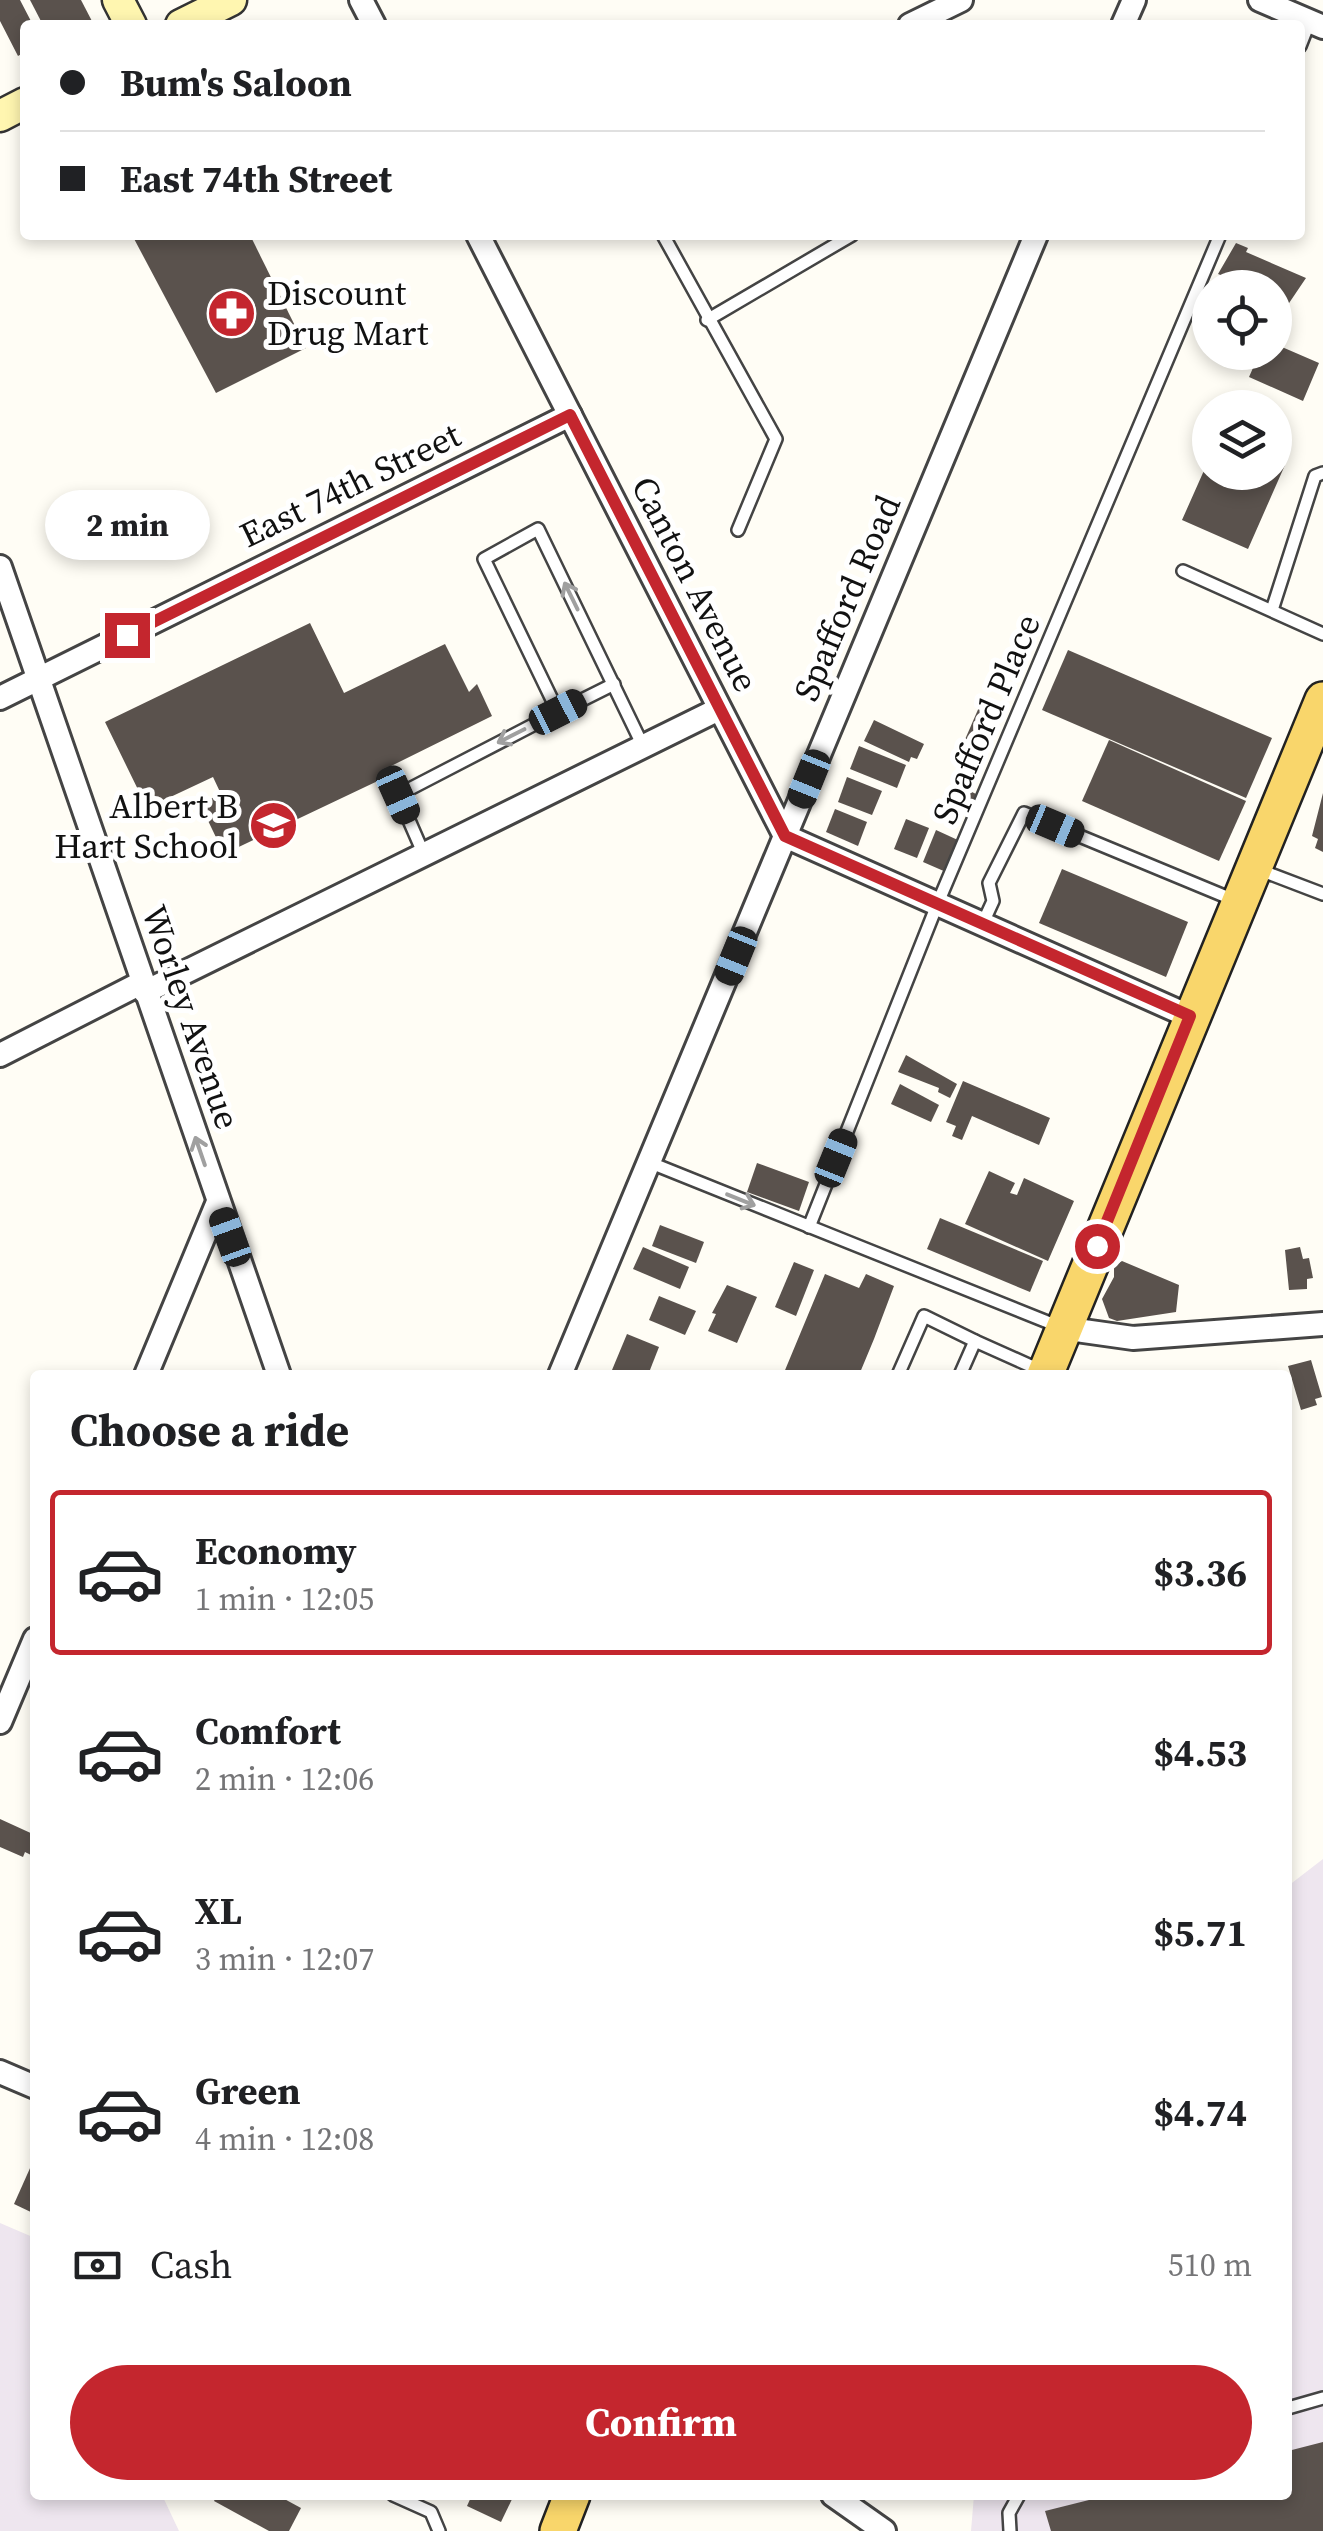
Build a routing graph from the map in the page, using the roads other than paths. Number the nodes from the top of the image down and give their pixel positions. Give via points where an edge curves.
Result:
1 (231, 0) edge
2 (1260, 0) edge
3 (959, 1) edge
4 (191, 20) edge
5 (920, 20) edge
6 (1305, 20) edge
7 (482, 240) edge
8 (667, 240) edge
9 (843, 240) edge
10 (1034, 240) edge
11 (1218, 240) edge
12 (707, 320) junction
13 (570, 415) junction
14 (1323, 473) edge
15 (738, 530) dead end
16 (0, 566) edge
17 (1183, 572) dead end
18 (1272, 610) junction
19 (1323, 634) edge
20 (39, 678) junction
21 (614, 684) junction
22 (0, 698) edge
23 (1323, 700) edge
24 (719, 709) junction
25 (558, 712) junction
26 (643, 746) junction
27 (785, 836) junction
28 (425, 856) junction
29 (1252, 866) junction
30 (1323, 894) edge
31 (1238, 901) junction
32 (938, 905) junction
33 (982, 925) junction
34 (144, 987) junction
35 (1190, 1016) junction
36 (0, 1055) edge
37 (651, 1164) junction
38 (218, 1202) junction
39 (809, 1227) junction
40 (1323, 1324) edge
41 (1062, 1328) junction
42 (975, 1341) junction
43 (148, 1370) edge
44 (277, 1370) edge
45 (562, 1370) edge
46 (900, 1370) edge
47 (962, 1370) edge
48 (1041, 1370) edge
49 (1049, 1370) edge
50 (30, 1651) edge
51 (0, 1722) edge
52 (0, 2072) edge
53 (30, 2085) edge
54 (1323, 2398) edge
55 (1292, 2407) edge
56 (404, 2500) edge
57 (570, 2500) edge
58 (840, 2500) edge
59 (1016, 2500) edge
60 (439, 2531) edge
61 (558, 2531) edge
62 (884, 2531) edge
63 (1010, 2531) edge

1 - 4 main road
2 - 6 street
3 - 5 street
7 - 13 street, Canton Avenue
8 - 12 lane
9 - 12 lane
10 - 27 street, Spafford Road
11 - 32 lane, Spafford Place
12 - 15 lane via 776,439
13 - 20 street, East 74th Street
13 - 24 street, Canton Avenue
14 - 18 lane via 1315,476
16 - 20 street, Worley Avenue
17 - 18 lane
18 - 19 lane
20 - 22 street, East 74th Street
20 - 34 street, Worley Avenue
21 - 25 lane
21 -> 25 lane via 538,529 484,558
21 - 26 lane
23 - 29 main road
24 - 26 street
24 - 27 street, Canton Avenue
25 -> 28 lane via 398,795
26 - 28 street
27 - 32 street
27 - 37 street, Spafford Road
28 - 34 street
29 - 30 lane
29 - 31 main road
31 - 33 lane via 1024,813 989,883 993,901
31 - 35 main road
32 - 33 street
32 - 39 lane, Spafford Place
33 - 35 street
34 - 36 street
38 -> 34 street, Worley Avenue
35 - 41 main road
37 -> 39 lane
37 - 45 street, Spafford Road
38 - 43 street
38 - 44 street, Worley Avenue
39 - 41 lane
40 - 41 street via 1133,1338
41 - 49 main road
42 - 46 lane via 924,1316
42 - 47 lane
42 - 48 lane
50 - 51 street
52 - 53 street
54 - 55 lane
56 - 60 lane via 431,2512
57 - 61 main road
58 - 62 street
59 - 63 lane

